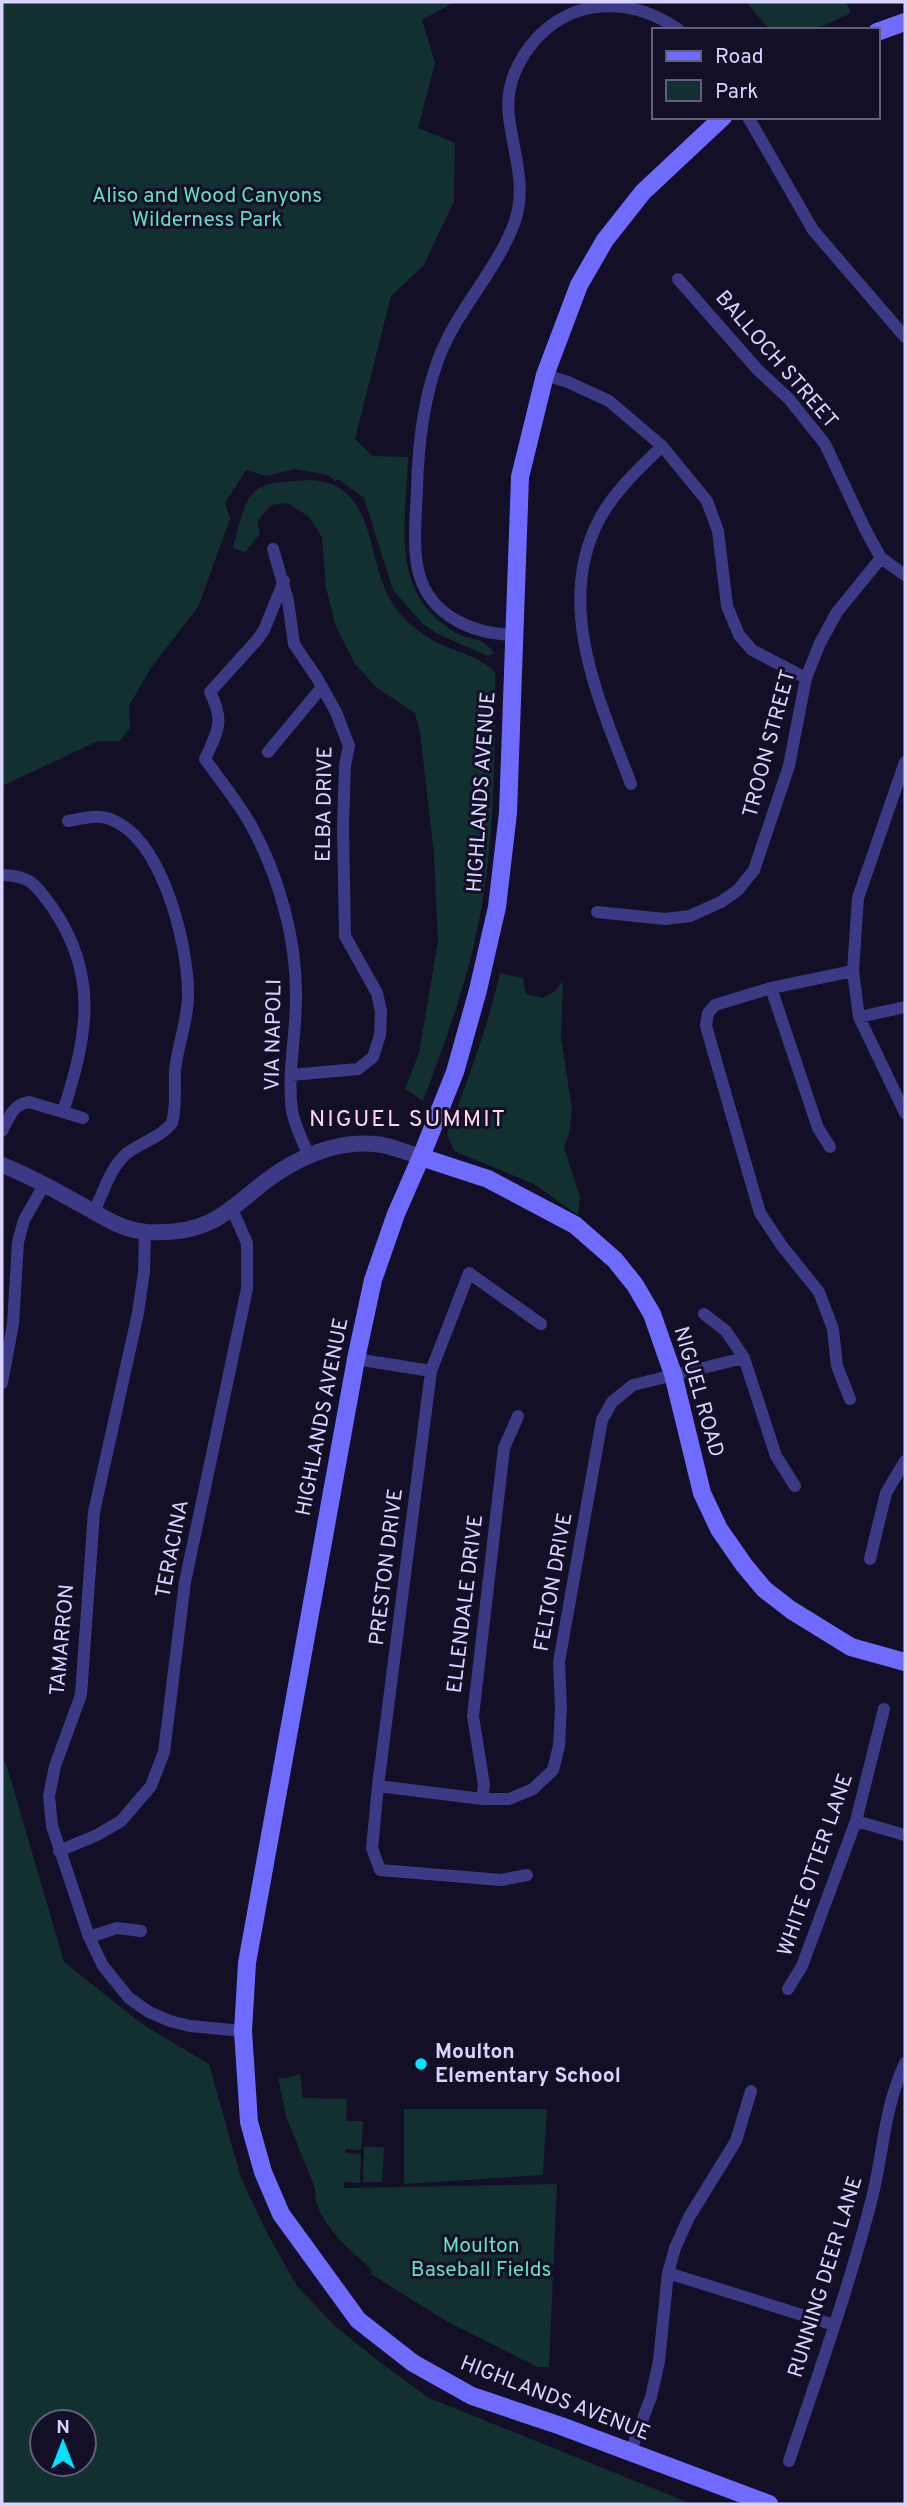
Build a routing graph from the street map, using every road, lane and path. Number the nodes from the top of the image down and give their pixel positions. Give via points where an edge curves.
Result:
1 (905, 22) edge
2 (676, 28) edge
3 (879, 31) edge
4 (721, 119) edge
5 (748, 119) edge
6 (678, 279) dead end
7 (905, 337) edge
8 (545, 376) junction
9 (662, 446) junction
10 (273, 549) dead end
11 (881, 558) junction
12 (905, 575) edge
13 (284, 581) junction
14 (514, 635) junction
15 (806, 678) junction
16 (322, 687) junction
17 (268, 752) dead end
18 (905, 762) edge
19 (631, 784) dead end
20 (68, 821) dead end
21 (2, 875) edge
22 (597, 912) dead end
23 (853, 971) junction
24 (771, 988) junction
25 (905, 1007) edge
26 (859, 1017) junction
27 (291, 1075) junction
28 (63, 1112) junction
29 (905, 1113) edge
30 (83, 1118) dead end
31 (2, 1131) edge
32 (830, 1147) dead end
33 (309, 1156) junction
34 (421, 1157) junction
35 (2, 1165) edge
36 (44, 1185) junction
37 (232, 1209) junction
38 (94, 1212) junction
39 (145, 1232) junction
40 (704, 1314) dead end
41 (541, 1324) dead end
42 (744, 1358) junction
43 (356, 1359) junction
44 (431, 1371) junction
45 (673, 1374) junction
46 (2, 1383) edge
47 (850, 1399) dead end
48 (518, 1416) dead end
49 (905, 1461) edge
50 (794, 1486) dead end
51 (870, 1559) dead end
52 (905, 1662) edge
53 (884, 1709) dead end
54 (378, 1786) junction
55 (482, 1800) junction
56 (856, 1821) junction
57 (905, 1835) edge
58 (59, 1851) junction
59 (527, 1875) dead end
60 (141, 1931) dead end
61 (89, 1937) junction
62 (788, 1989) dead end
63 (243, 2031) junction
64 (905, 2063) edge
65 (751, 2091) dead end
66 (668, 2273) junction
67 (834, 2325) junction
68 (630, 2453) junction
69 (789, 2461) dead end
70 (769, 2504) edge

1 - 3 main road
2 - 14 street via 639,8 585,8 559,18 536,38 511,84 508,113 521,193 502,248 440,355 418,445 415,546 419,576 432,600 449,617 492,635
4 - 8 main road, HIGHLANDS AVENUE via 643,192 606,240 579,285
5 - 7 street via 813,230
6 - 11 street, BALLOCH STREET via 825,444
8 - 9 street via 609,401
8 - 14 main road, HIGHLANDS AVENUE via 520,477
9 - 15 street via 707,501 718,530 727,606 739,635 752,650
9 - 19 street via 615,495 598,521 581,575 588,663
10 - 13 street, ELBA DRIVE
11 - 12 street, BALLOCH STREET
11 - 15 street, TROON STREET via 837,612
13 - 16 street, ELBA DRIVE via 294,644
13 - 27 street, VIA NAPOLI via 264,630 210,692 220,721 205,759 250,823 283,908 296,996
14 - 34 main road, HIGHLANDS AVENUE via 508,813 497,907 455,1072
15 - 22 street, TROON STREET via 789,766 754,870 737,890 690,916 665,919
16 - 17 street
16 - 27 street, ELBA DRIVE via 349,746 343,827 345,936 377,993 380,1035 373,1057 358,1069
18 - 23 street via 858,898
20 - 38 street via 102,817 134,834 155,866 174,912 182,935 188,986 172,1123 117,1164
21 - 28 street via 22,875 38,888 75,951 85,997 84,1030
23 - 24 street
23 - 26 street
24 - 32 street via 818,1128
24 - 47 street via 715,1004 706,1026 760,1213 819,1292
25 - 26 street
26 - 29 street
27 - 33 street, VIA NAPOLI via 293,1114
28 - 30 street
28 - 31 street via 21,1103
33 - 34 street, NIGUEL ROAD via 340,1146 377,1144
33 - 37 street, NIGUEL ROAD via 266,1181
34 - 43 main road, HIGHLANDS AVENUE via 373,1280
34 - 45 main road, NIGUEL ROAD via 488,1179 575,1225 615,1260 635,1285 652,1314
35 - 36 street, NIGUEL ROAD
36 - 38 street, NIGUEL ROAD
36 - 46 street via 24,1220 18,1242 13,1324
37 - 39 street, NIGUEL ROAD via 192,1228
37 - 58 street, TERACINA via 247,1243 247,1289 185,1582 164,1752 151,1786 121,1821
38 - 39 street, NIGUEL ROAD via 120,1227
39 - 58 street, TAMARRON via 138,1313 94,1512 81,1695 49,1796
40 - 42 street via 726,1331
41 - 44 street, PRESTON DRIVE via 469,1273
42 - 45 street, FELTON DRIVE
42 - 50 street via 776,1456
43 - 44 street
43 - 63 main road, HIGHLANDS AVENUE via 247,1963
44 - 54 street, PRESTON DRIVE
45 - 52 main road, NIGUEL ROAD via 702,1493 744,1565 790,1610 850,1647
45 - 55 street, FELTON DRIVE via 633,1385 612,1402 602,1420 559,1662 559,1746 553,1770 533,1789 509,1799
48 - 55 street, ELLENDALE DRIVE via 504,1448 473,1716 484,1785
49 - 51 street via 886,1493
53 - 56 street, WHITE OTTER LANE
54 - 55 street, FELTON DRIVE
54 - 59 street, PRESTON DRIVE via 372,1848 380,1870 501,1880
56 - 57 street
56 - 62 street, WHITE OTTER LANE via 803,1966
58 - 61 street, TAMARRON
60 - 61 street via 117,1928
61 - 63 street, TAMARRON via 114,1981 149,2011 190,2026
63 - 68 main road, HIGHLANDS AVENUE via 249,2122 263,2172 281,2214 358,2320 413,2362 472,2396
64 - 67 street, RUNNING DEER LANE via 890,2099 872,2198
65 - 66 street via 736,2141 689,2217
66 - 67 street
66 - 68 street via 659,2361
67 - 69 street, RUNNING DEER LANE
68 - 70 main road, HIGHLANDS AVENUE

